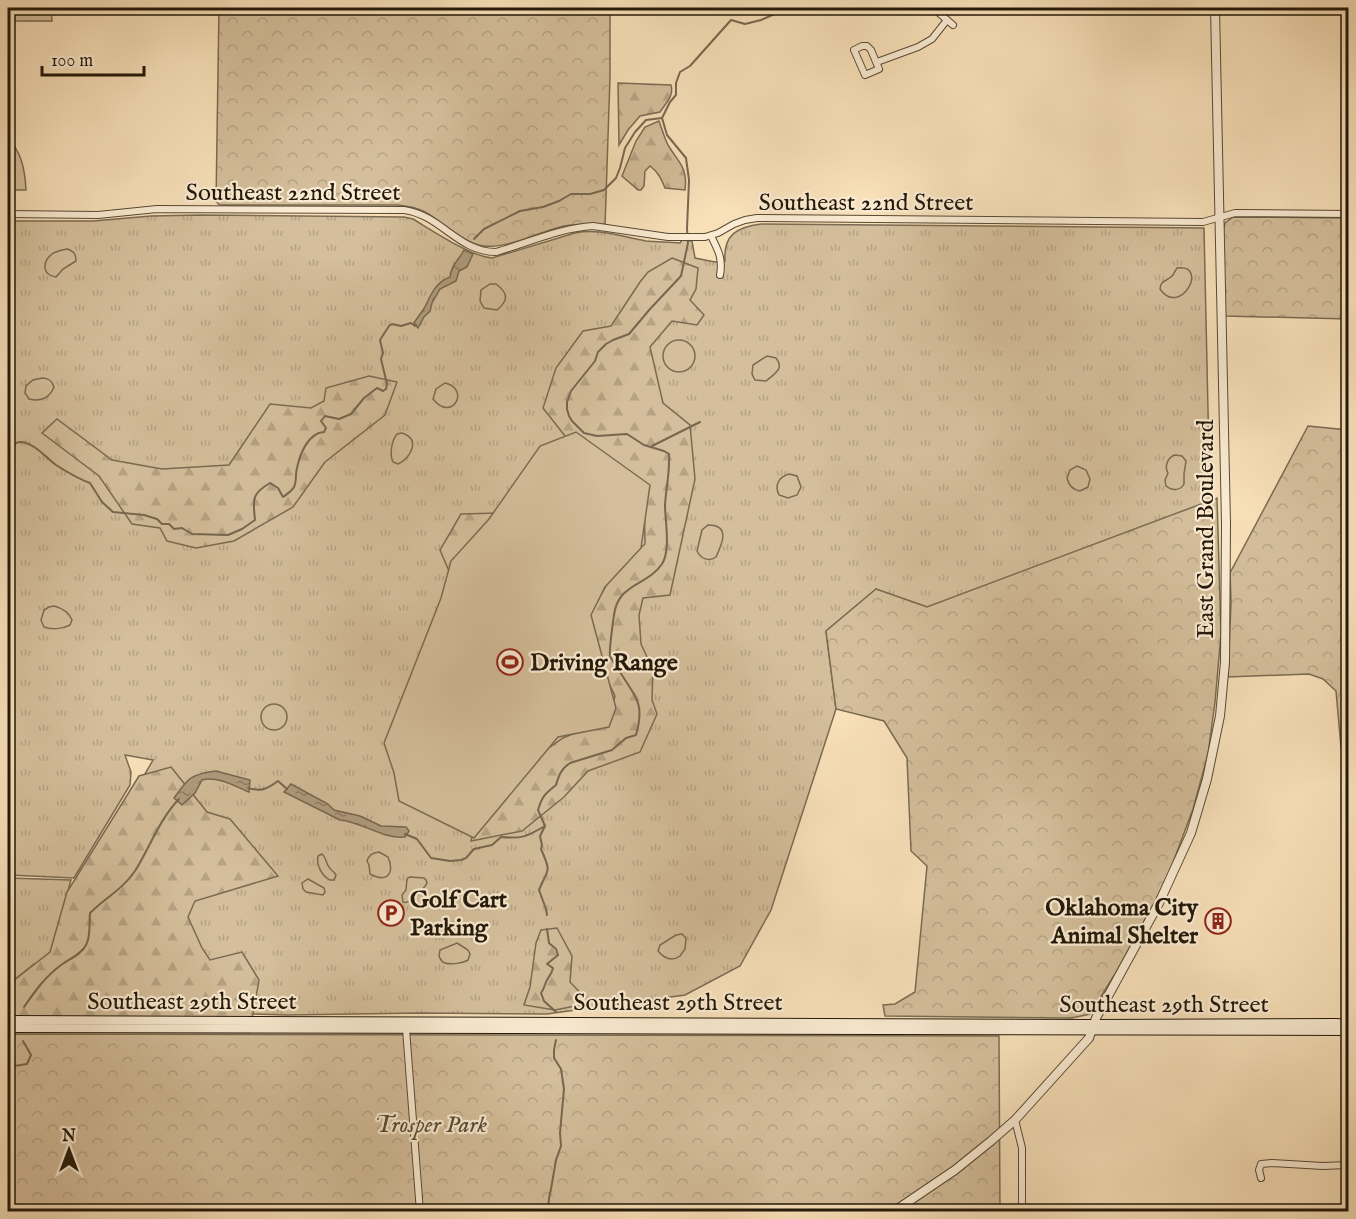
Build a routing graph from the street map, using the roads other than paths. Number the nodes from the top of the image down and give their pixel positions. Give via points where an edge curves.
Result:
1 (933, 8) edge
2 (1215, 8) edge
3 (946, 20) junction
4 (953, 25) dead end
5 (877, 62) junction
6 (8, 214) edge
7 (1348, 214) edge
8 (1219, 218) junction
9 (711, 236) junction
10 (720, 275) dead end
11 (8, 1020) edge
12 (1348, 1024) edge
13 (406, 1025) junction
14 (1093, 1027) junction
15 (1227, 1027) junction
16 (8, 1028) edge
17 (1348, 1031) edge
18 (1015, 1120) junction
19 (1348, 1165) edge
20 (1262, 1178) dead end
21 (420, 1212) edge
22 (893, 1212) edge
23 (1022, 1212) edge

1 - 3 street
2 - 8 street, East Grand Boulevard
3 - 4 street
3 - 5 street via 932,39
5 - 5 street via 879,69 865,75 854,50 867,46
6 - 9 street, Southeast 22nd Street via 98,215 157,209 404,210 415,211 484,252 496,252 567,229 593,226 655,235
7 - 8 street, Southeast 22nd Street via 1235,213
8 - 9 street, Southeast 22nd Street via 1191,222 757,218
8 - 14 street, East Grand Boulevard via 1226,524 1225,662 1220,716 1191,833
9 - 10 street via 719,252
11 - 13 main road, Southeast 29th Street
12 - 15 main road, Southeast 29th Street
13 - 14 main road, Southeast 29th Street
13 - 16 main road, Southeast 29th Street
13 - 21 street
14 - 15 main road, Southeast 29th Street
14 - 18 street, East Grand Boulevard via 1089,1038
15 - 17 main road, Southeast 29th Street
18 - 22 street, East Grand Boulevard via 955,1170
18 - 23 street via 1022,1148
19 - 20 street via 1262,1164

